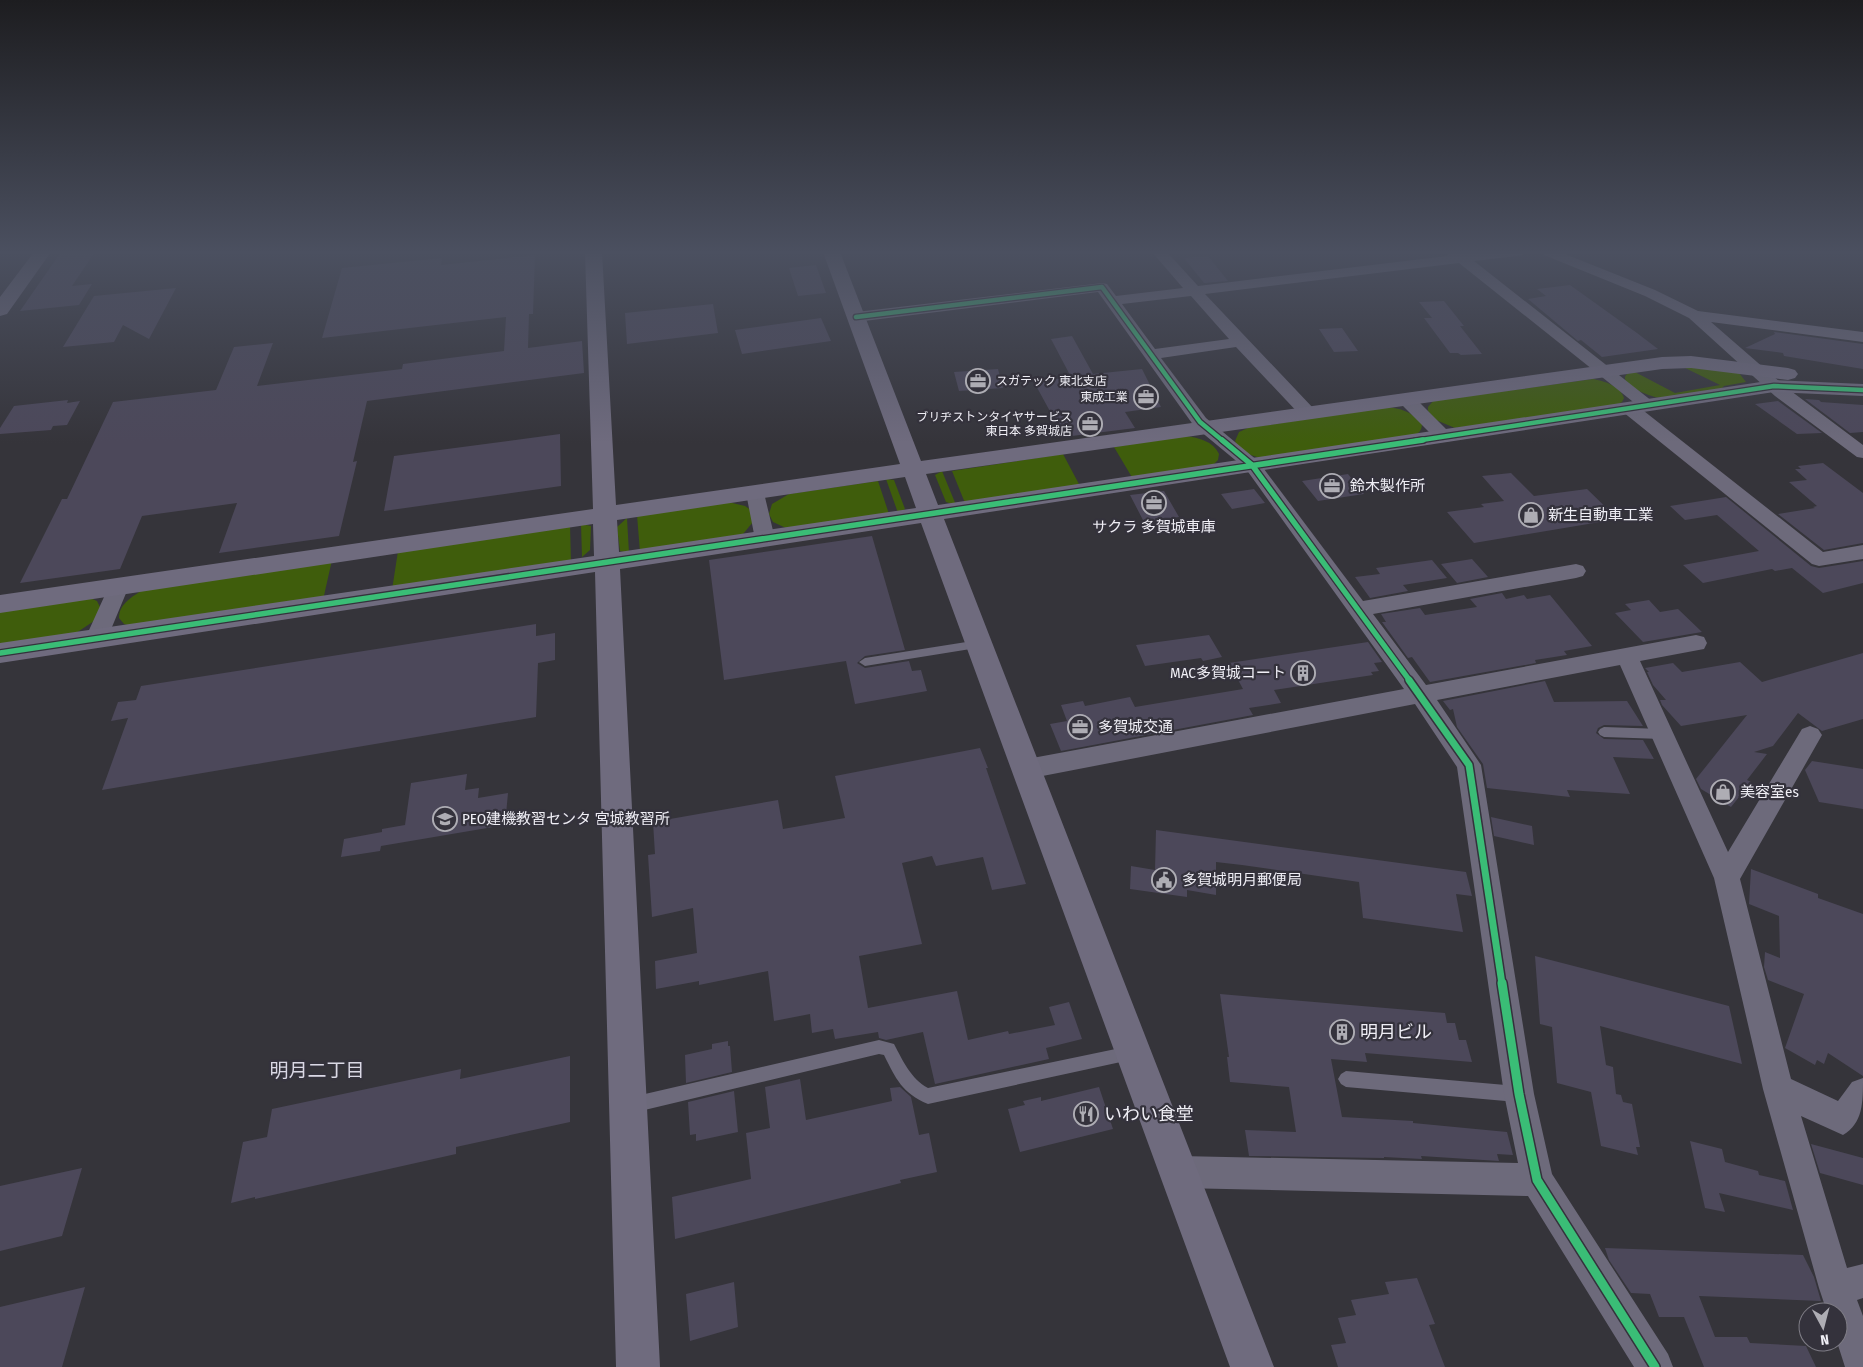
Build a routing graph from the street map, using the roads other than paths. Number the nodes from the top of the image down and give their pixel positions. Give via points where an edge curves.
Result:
1 (596, 316) edge
2 (856, 316) edge
3 (1124, 316) edge
4 (1216, 316) edge
5 (1533, 316) edge
6 (1695, 316) edge
7 (1700, 316) edge
8 (1863, 337) edge
9 (1240, 342) junction
10 (1152, 354) junction
11 (1754, 370) junction
12 (1603, 371) junction
13 (1863, 381) edge
14 (1774, 386) junction
15 (1863, 390) edge
16 (1406, 399) junction
17 (1639, 407) junction
18 (1308, 413) junction
19 (1207, 429) junction
20 (1444, 437) junction
21 (1855, 441) edge
22 (1863, 453) edge
23 (1252, 466) junction
24 (913, 469) junction
25 (755, 493) junction
26 (930, 514) junction
27 (605, 515) junction
28 (764, 539) junction
29 (1860, 554) edge
30 (608, 563) junction
31 (1576, 571) dead end
32 (119, 586) junction
33 (0, 604) edge
34 (1358, 609) junction
35 (96, 638) junction
36 (1696, 643) dead end
37 (979, 644) junction
38 (0, 653) edge
39 (1627, 657) junction
40 (865, 662) dead end
41 (1420, 694) junction
42 (1604, 732) dead end
43 (1662, 734) junction
44 (1810, 735) dead end
45 (1027, 769) junction
46 (1727, 878) junction
47 (1134, 1052) junction
48 (1346, 1079) dead end
49 (1778, 1089) junction
50 (1863, 1093) edge
51 (1519, 1094) junction
52 (628, 1106) junction
53 (1180, 1172) junction
54 (1537, 1180) junction
55 (1849, 1284) edge
56 (638, 1367) edge
57 (1252, 1367) edge
58 (1655, 1367) edge
59 (1863, 1367) edge

1 - 27 street
2 - 24 street
3 - 10 street
4 - 9 street
5 - 12 street
6 - 11 street
7 - 8 street
9 - 10 street
9 - 18 street
10 - 19 street
11 - 12 street via 1691,362 1662,362
11 - 13 street
11 - 14 street
12 - 16 street
12 - 17 street
14 - 15 street
14 - 17 street
14 - 21 street
16 - 18 street
16 - 20 street
17 - 20 street
17 - 29 street via 1819,559
18 - 19 street
19 - 23 street
19 - 24 street
20 - 23 street
21 - 22 street
23 - 26 street
23 - 34 street
24 - 25 street
24 - 26 street
25 - 27 street
25 - 28 street
26 - 28 street
26 - 37 street
27 - 30 street
27 - 32 street
28 - 30 street
30 - 35 street
30 - 52 street
31 - 34 street
32 - 33 street
32 - 35 street
34 - 41 street
35 - 38 street
36 - 39 street
37 - 40 lane
37 - 45 street
39 - 41 street
39 - 43 street
41 - 45 street
41 - 51 street via 1469,765
42 - 43 lane
43 - 46 street
44 - 46 street
45 - 47 street
46 - 49 street
47 - 52 lane via 928,1096 912,1088 889,1049 879,1047
47 - 53 street
48 - 51 lane
49 - 50 street via 1843,1120
49 - 55 street
51 - 54 street
52 - 56 street
53 - 54 street
53 - 57 street
54 - 58 street
55 - 59 street

